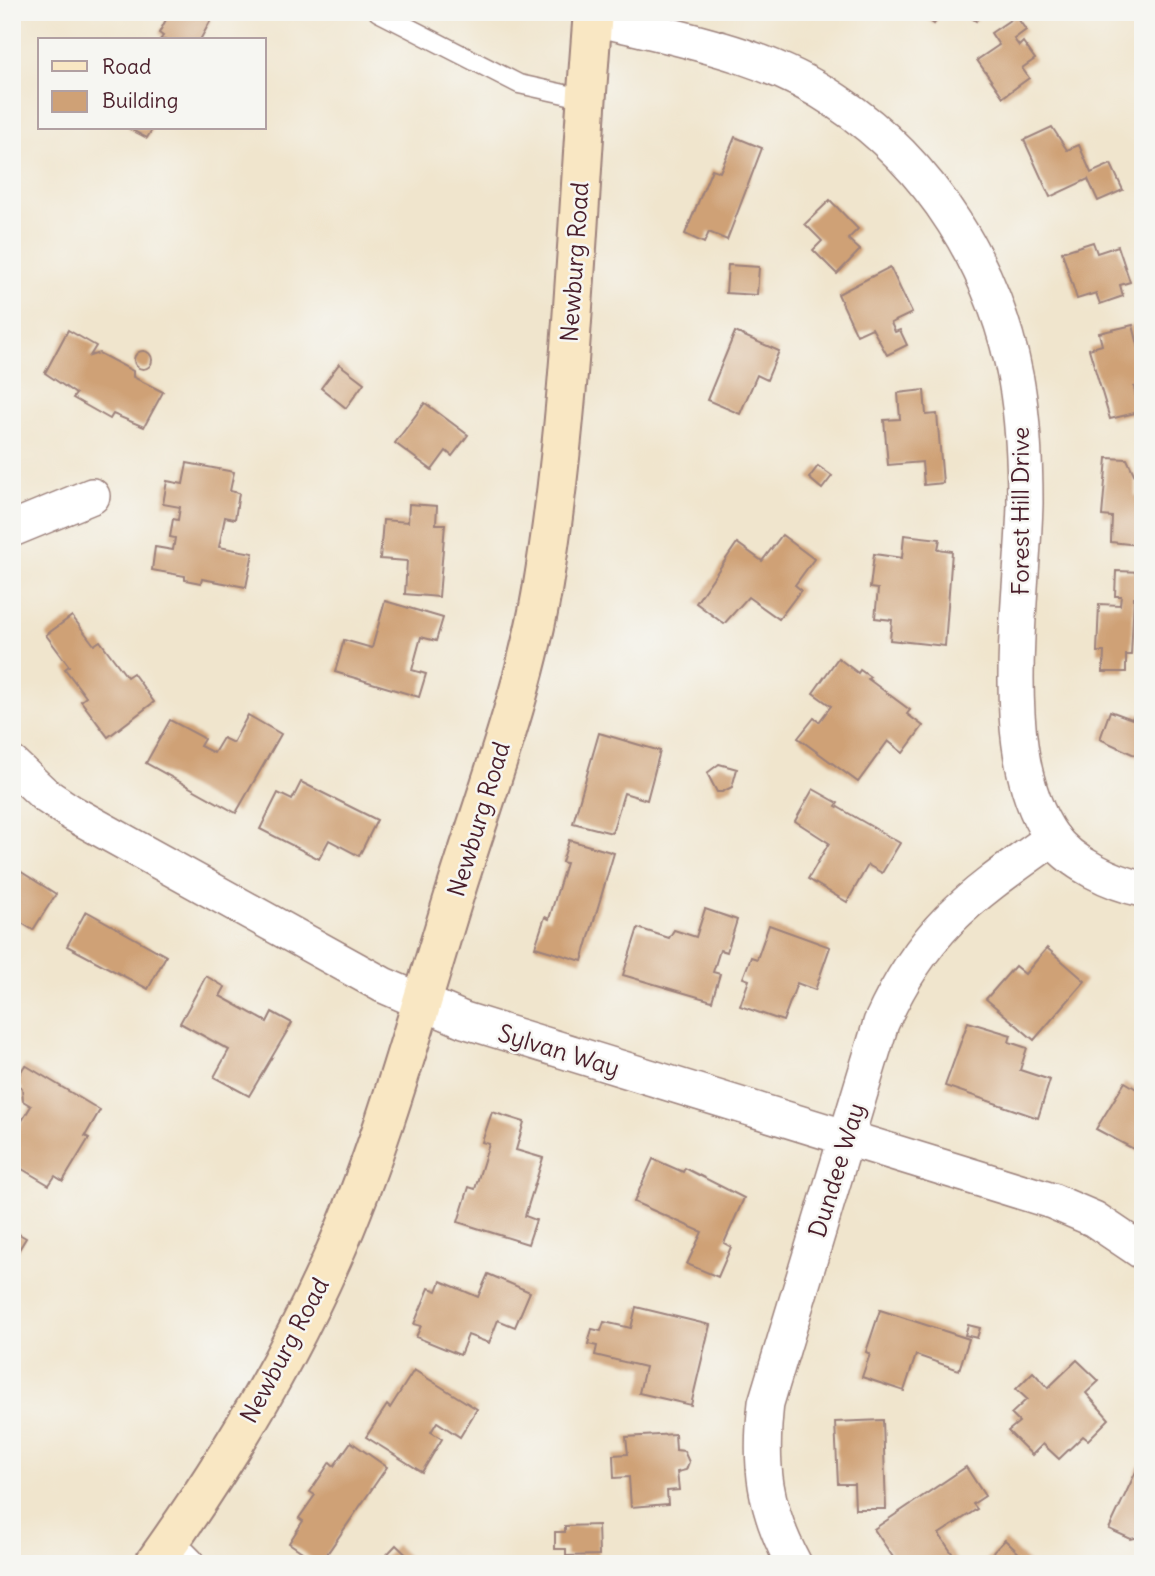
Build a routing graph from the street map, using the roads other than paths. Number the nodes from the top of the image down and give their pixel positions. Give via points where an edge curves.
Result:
1 (378, 12) edge
2 (593, 15) edge
3 (587, 99) junction
4 (92, 496) dead end
5 (12, 529) edge
6 (12, 764) edge
7 (1053, 838) junction
8 (1143, 889) edge
9 (422, 1004) junction
10 (846, 1139) junction
11 (1143, 1252) edge
12 (170, 1558) edge
13 (794, 1564) edge

1 - 3 lane via 519,84
2 - 3 main road, Newburg Road
2 - 7 street, Forest Hill Drive via 773,66 810,85 870,126 901,154 964,239 994,299 1016,381 1025,500 1016,703 1028,779
3 - 9 main road, Newburg Road via 557,485 542,590 510,717
4 - 5 street
6 - 9 street, Sylvan Way via 72,813
7 - 8 street, Forest Hill Drive via 1098,873
7 - 10 street, Dundee Way via 964,904 909,967 881,1023
9 - 10 street, Sylvan Way
9 - 12 main road, Newburg Road via 332,1260 276,1372
10 - 11 street, Sylvan Way via 1052,1201 1094,1219
10 - 13 street, Dundee Way via 766,1403 761,1443 763,1476 779,1536

